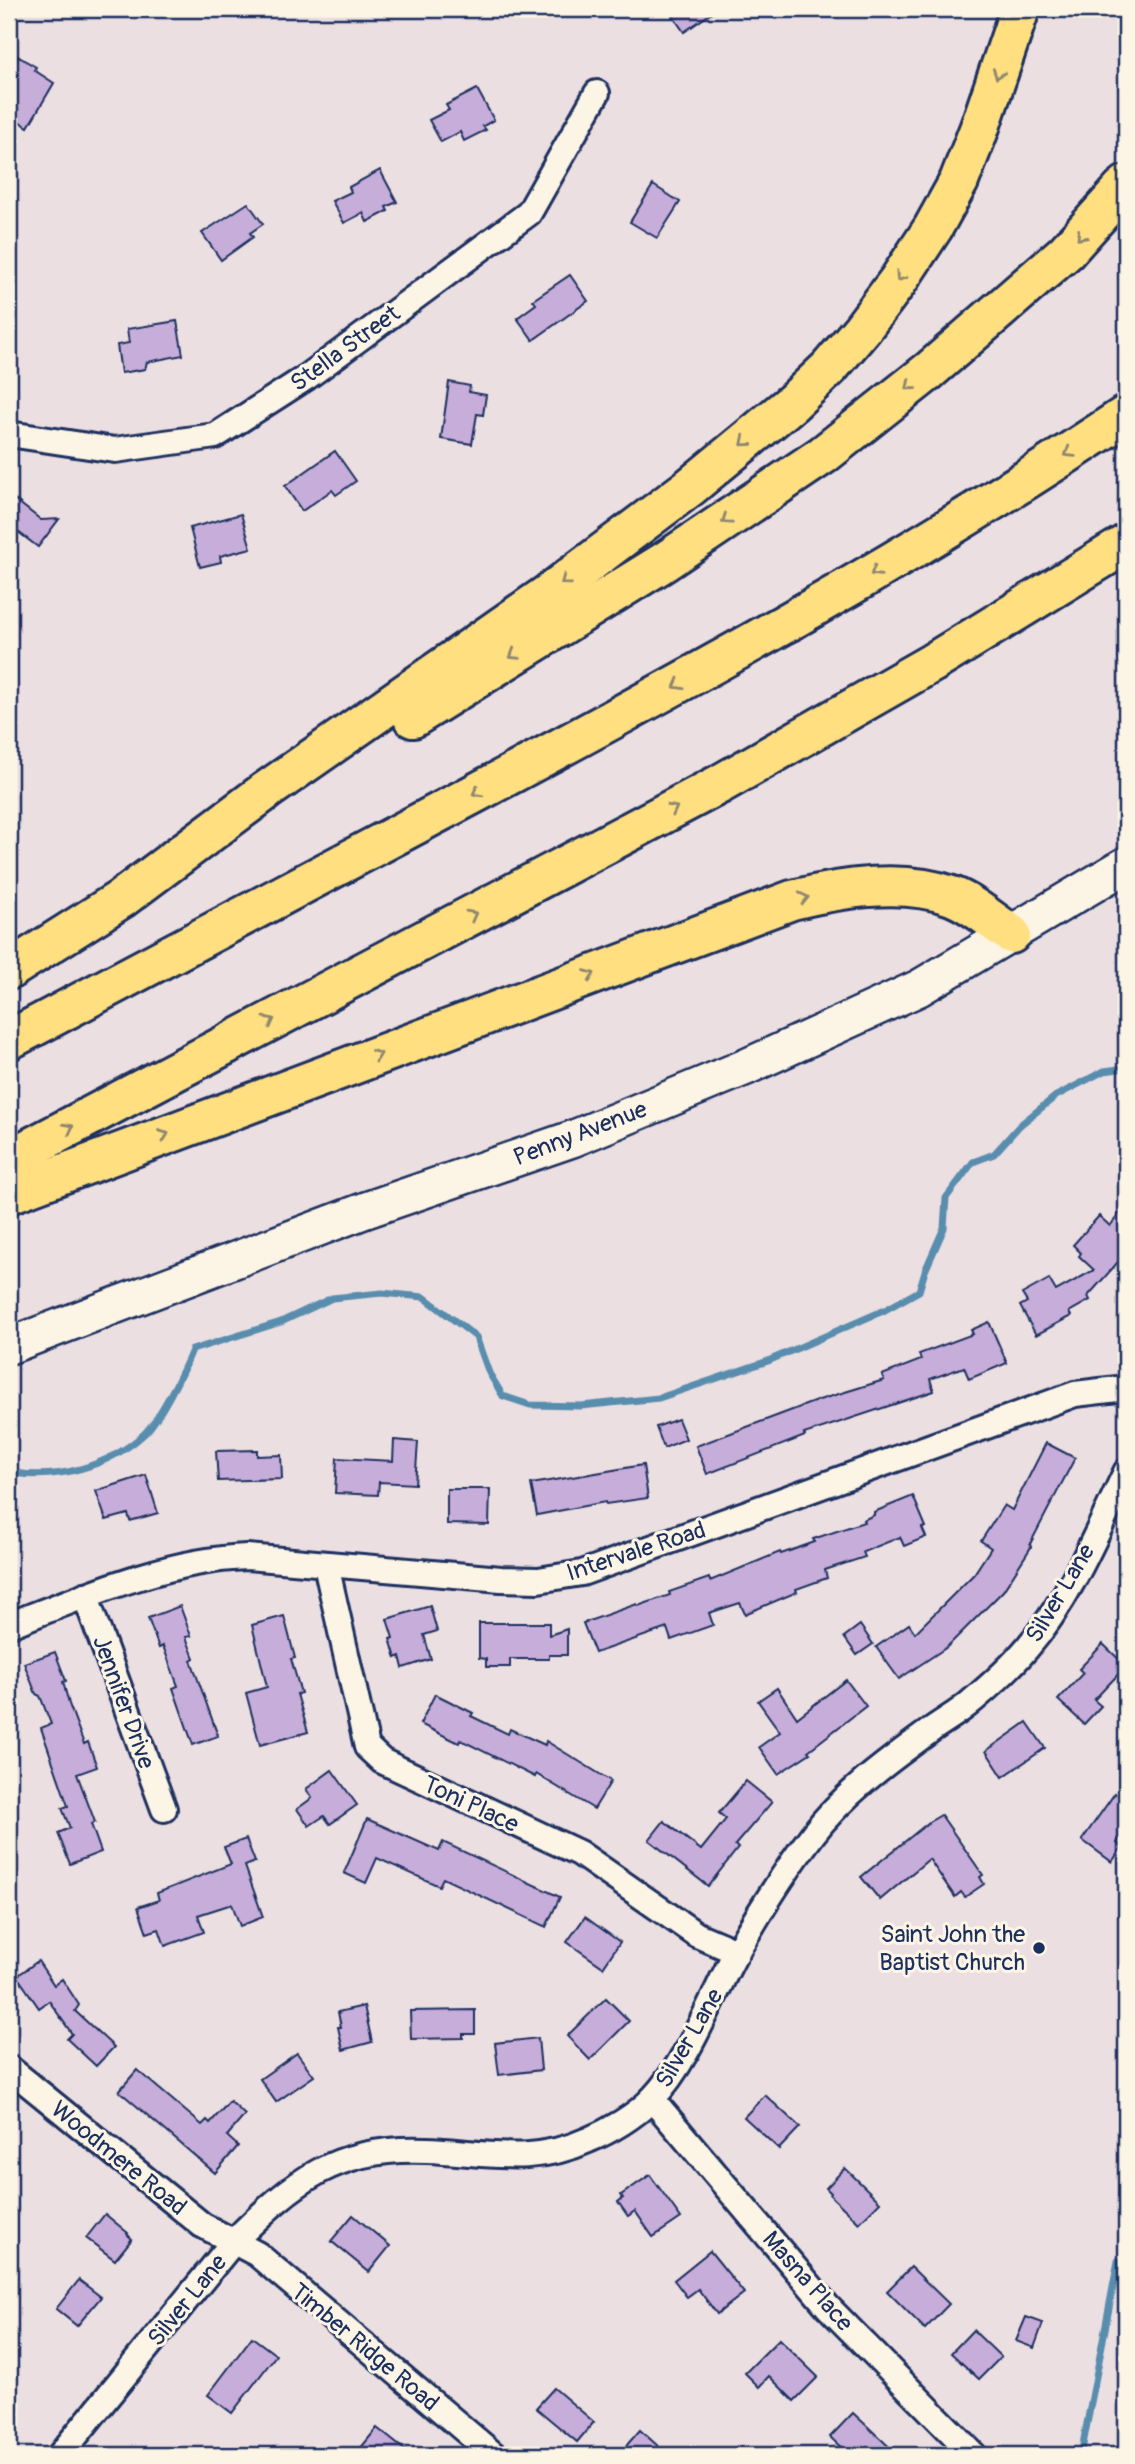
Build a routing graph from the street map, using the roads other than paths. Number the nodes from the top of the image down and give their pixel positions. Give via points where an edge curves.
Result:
1 (1020, 9) edge
2 (597, 93) dead end
3 (1126, 186) edge
4 (1126, 415) edge
5 (9, 434) edge
6 (1126, 544) edge
7 (1126, 865) edge
8 (121, 899) junction
9 (1011, 934) junction
10 (9, 970) edge
11 (9, 1040) edge
12 (9, 1159) edge
13 (9, 1194) edge
14 (9, 1346) edge
15 (1126, 1388) edge
16 (1126, 1472) edge
17 (326, 1565) junction
18 (85, 1595) junction
19 (9, 1625) edge
20 (164, 1809) dead end
21 (737, 1952) junction
22 (9, 2068) edge
23 (652, 2099) junction
24 (234, 2241) junction
25 (480, 2451) edge
26 (60, 2455) edge
27 (974, 2455) edge

1 -> 8 highway via 959,181 898,281 829,368 690,487 548,594 267,790
2 - 5 street, Stella Street via 529,214 307,377 215,436 115,450
3 -> 8 highway via 1066,252 823,456 664,562
4 -> 11 highway via 926,541 676,686
12 -> 6 highway via 720,784 932,663
7 - 9 main road, Penny Avenue
8 - 10 highway
13 -> 9 highway via 792,900 875,888 923,889 966,903
9 - 14 main road, Penny Avenue via 919,988 572,1139 366,1210
15 - 17 street, Intervale Road via 1075,1394 582,1573 538,1580 501,1579
16 - 21 street, Silver Lane via 1070,1585 1026,1650 970,1703 845,1798 813,1833
17 - 18 street, Intervale Road via 218,1558
17 - 21 street, Toni Place via 368,1747 382,1762 579,1853 697,1935
18 - 19 street, Intervale Road
18 - 20 street, Jennifer Drive
21 - 23 street, Silver Lane via 678,2063
22 - 24 street, Woodmere Road via 202,2225
23 - 24 street, Silver Lane via 623,2122 553,2153 508,2157 386,2150 329,2165 300,2181
23 - 27 street, Masna Place via 828,2307
24 - 25 street, Timber Ridge Road via 257,2254
24 - 26 street, Silver Lane

